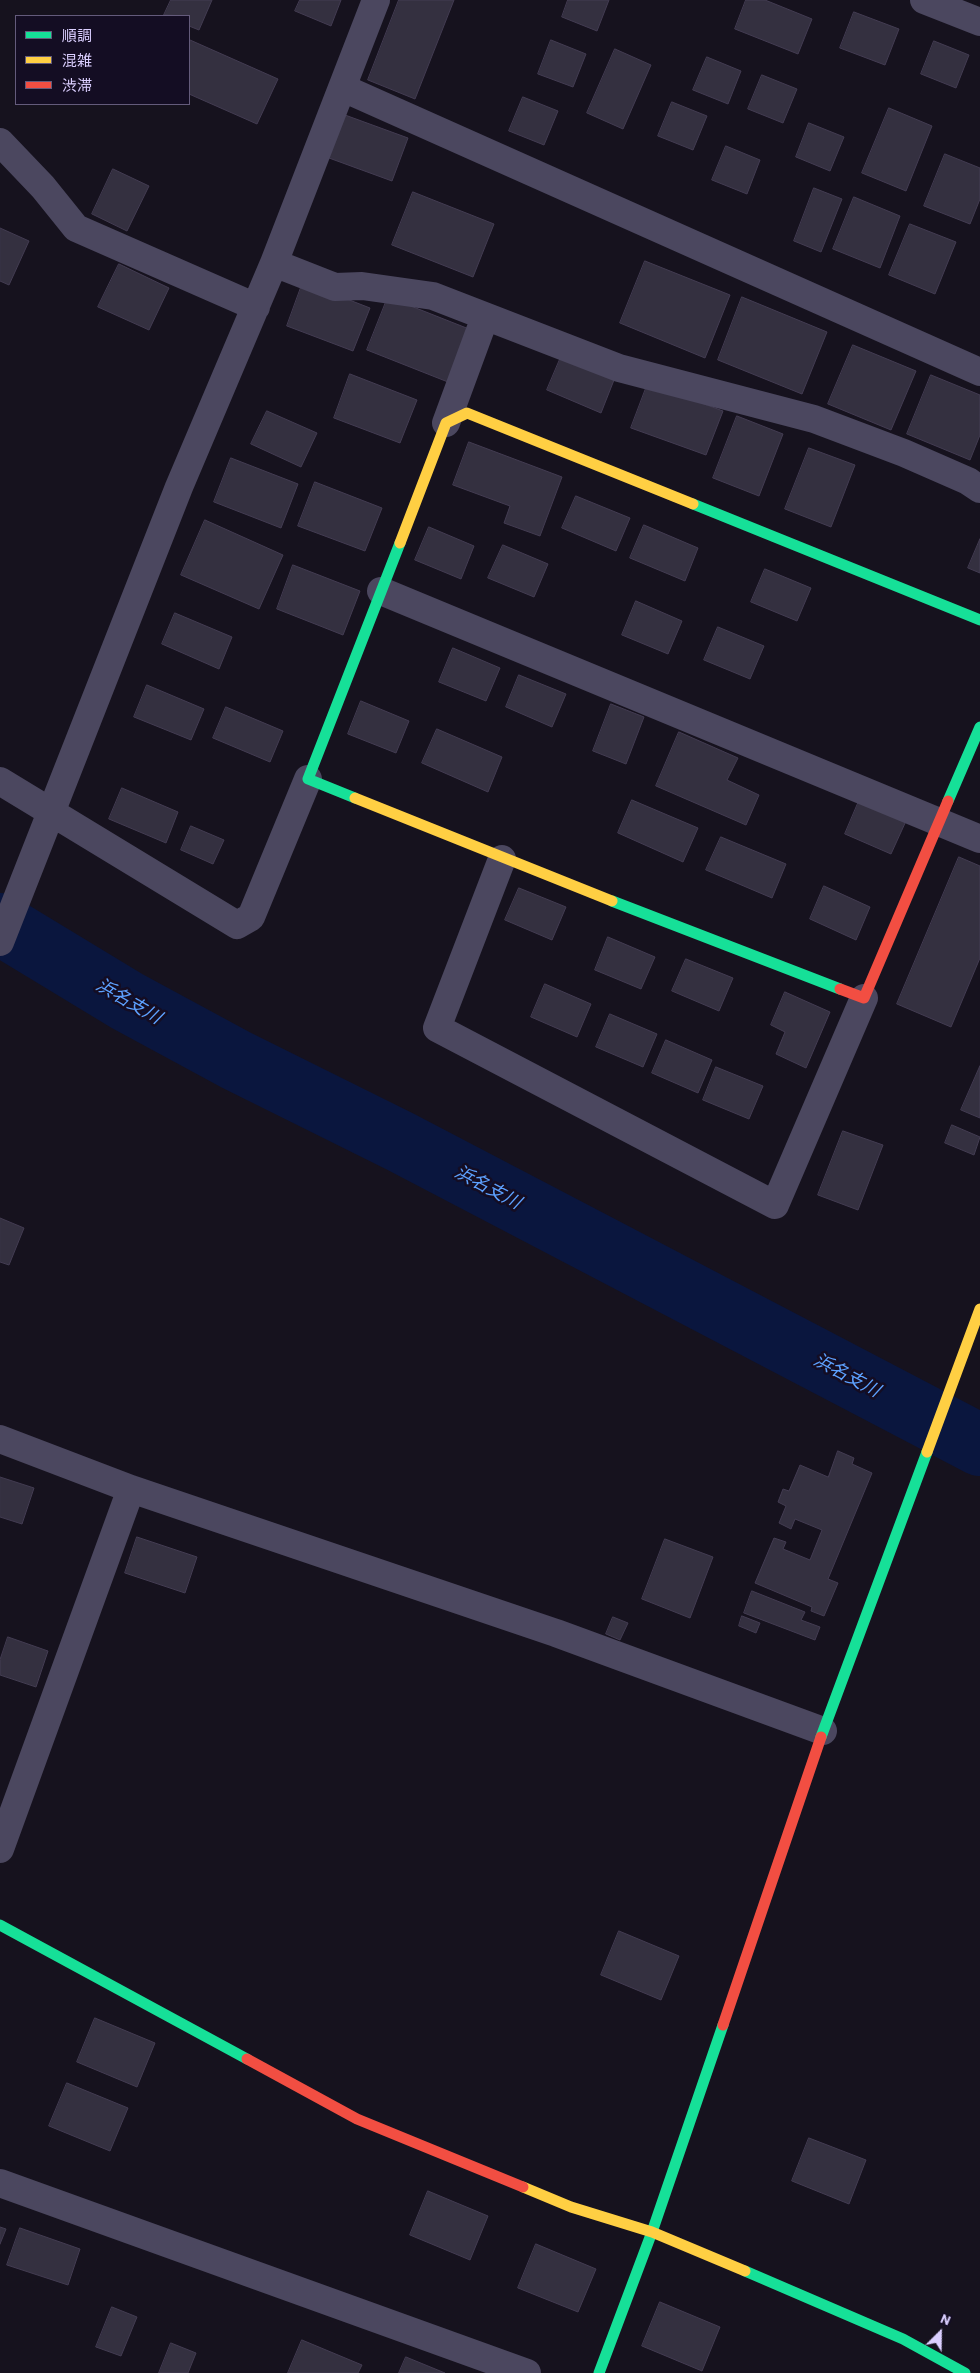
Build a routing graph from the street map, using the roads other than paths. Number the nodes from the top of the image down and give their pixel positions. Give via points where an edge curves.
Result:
1 (376, 0) edge
2 (924, 0) edge
3 (980, 22) edge
4 (343, 88) junction
5 (0, 142) edge
6 (274, 263) junction
7 (256, 307) junction
8 (485, 317) junction
9 (980, 372) edge
10 (446, 423) junction
11 (980, 489) edge
12 (381, 591) junction
13 (980, 620) edge
14 (980, 727) edge
15 (308, 779) junction
16 (0, 781) edge
17 (53, 812) junction
18 (939, 822) junction
19 (980, 839) edge
20 (502, 859) junction
21 (0, 942) edge
22 (864, 998) junction
23 (980, 1309) edge
24 (0, 1439) edge
25 (131, 1489) junction
26 (823, 1731) junction
27 (0, 1849) edge
28 (0, 1925) edge
29 (0, 2183) edge
30 (652, 2232) junction
31 (527, 2373) edge
32 (599, 2373) edge
33 (965, 2373) edge

1 - 4 street
2 - 3 street
4 - 6 street
4 - 9 street
5 - 7 street via 76,228
6 - 7 street
6 - 8 street via 335,287 362,286 433,296
7 - 17 street via 179,486
8 - 10 street
8 - 11 street via 619,368 814,419 904,453
10 - 12 street
10 - 13 street via 467,414
12 - 15 street
12 - 18 street
14 - 18 street
15 - 17 street via 251,917 237,924
15 - 20 street
16 - 17 street
17 - 21 street
18 - 19 street
18 - 22 street
20 - 22 street
20 - 22 street via 437,1028 774,1205
23 - 26 street
24 - 25 street
25 - 26 street via 556,1633
25 - 27 street
26 - 30 street
28 - 30 street via 357,2119 571,2207
29 - 31 street
30 - 32 street
30 - 33 street via 903,2339

